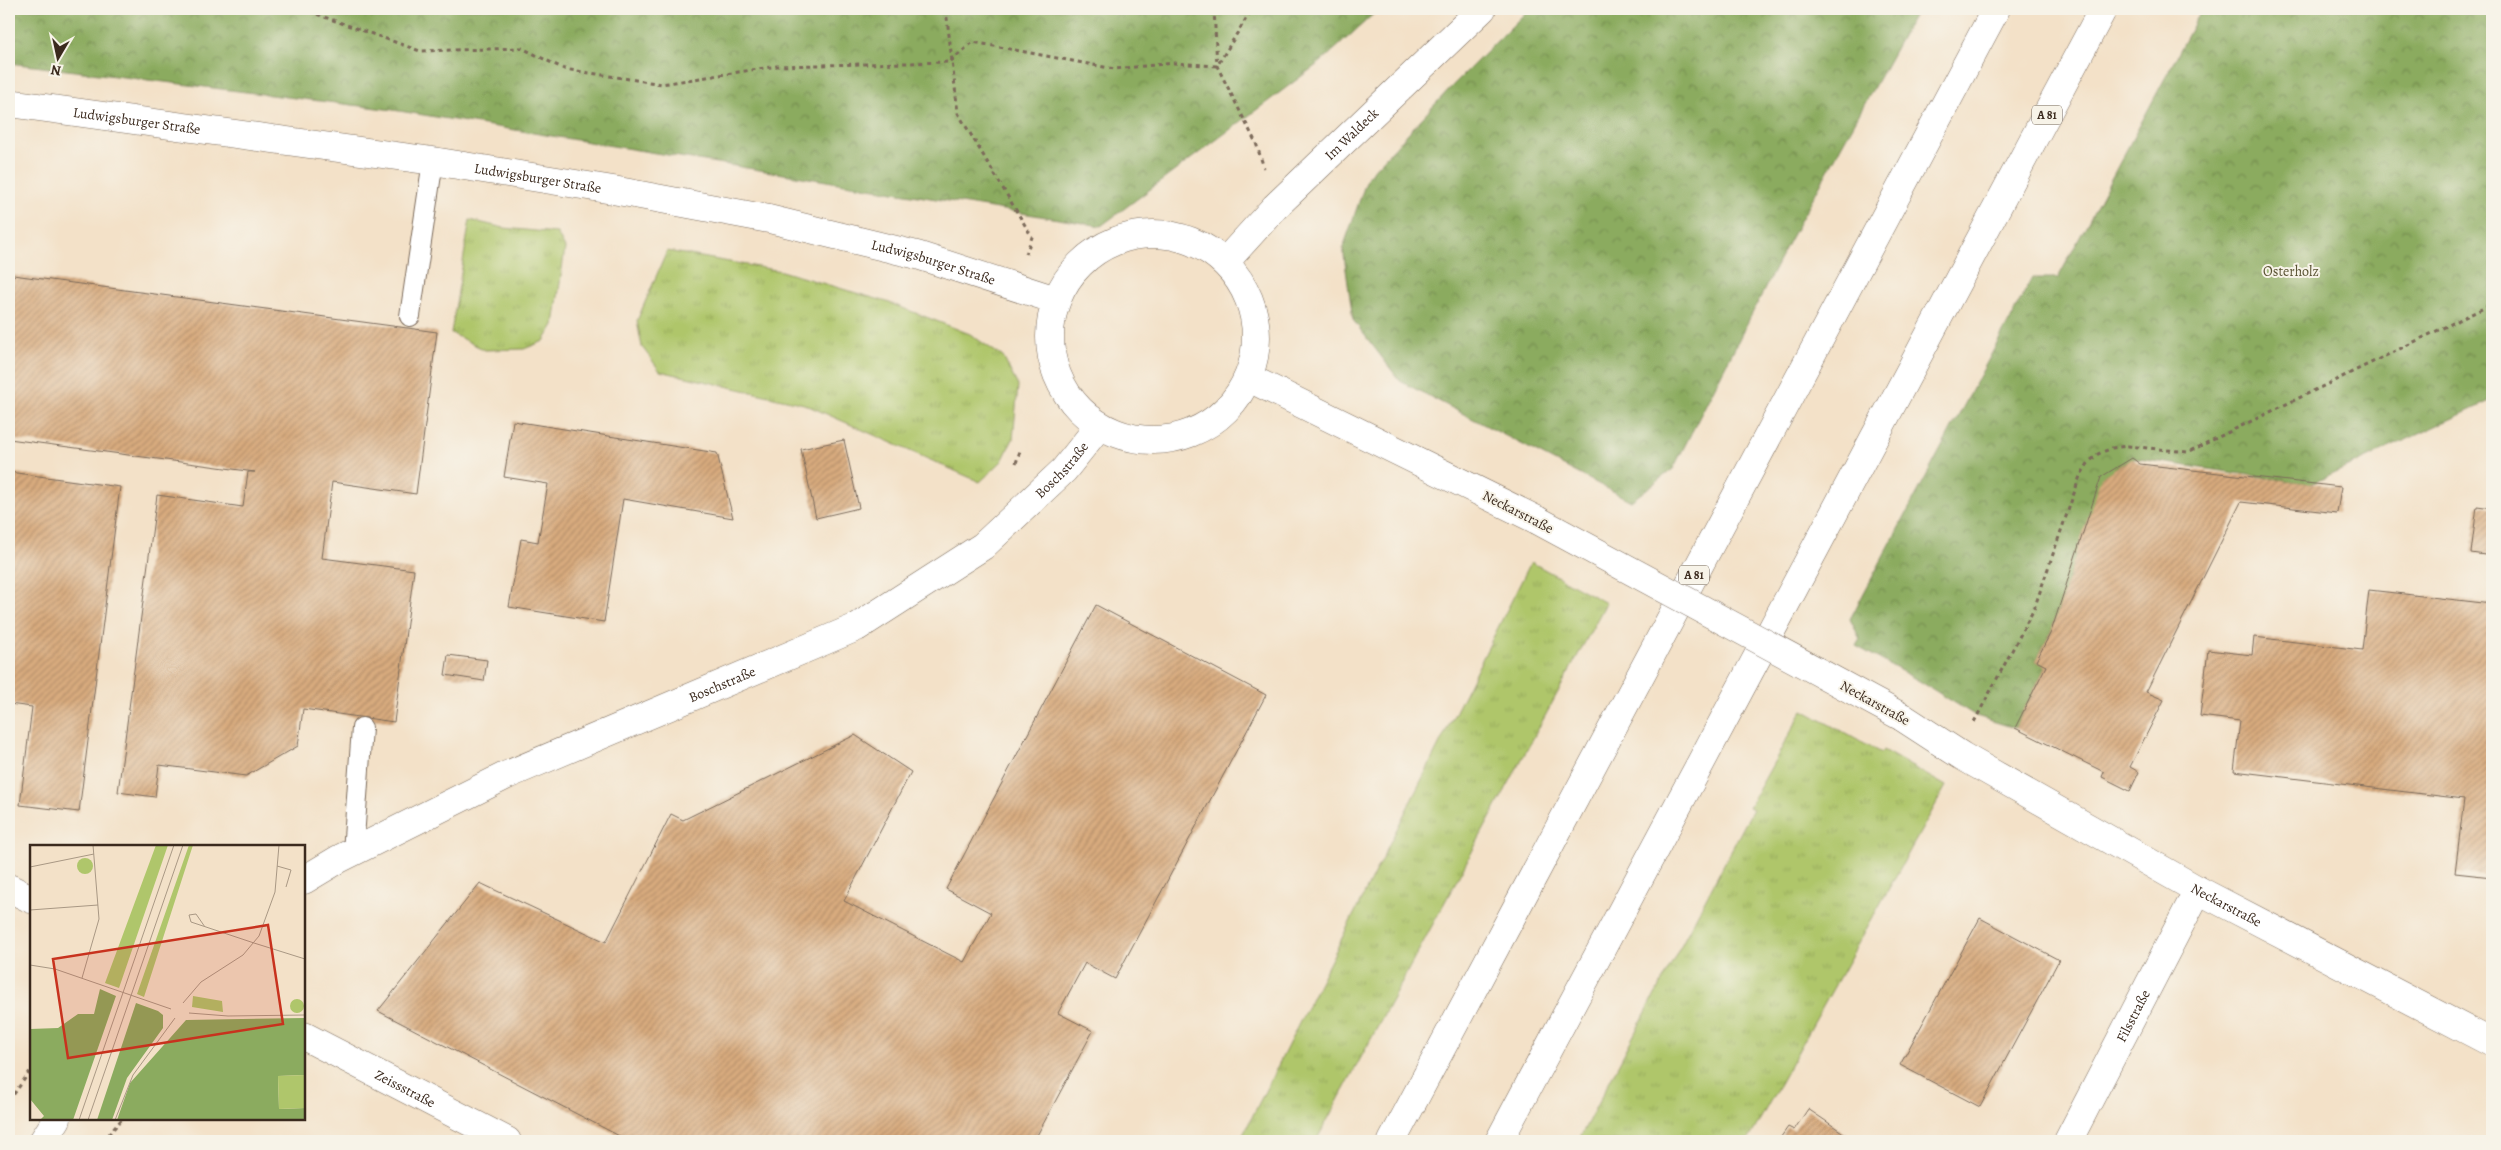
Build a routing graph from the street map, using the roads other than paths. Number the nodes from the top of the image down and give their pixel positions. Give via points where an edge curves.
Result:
1 (1482, 9) edge
2 (1996, 9) edge
3 (2103, 9) edge
4 (9, 103) edge
5 (433, 161) junction
6 (1225, 262) junction
7 (1056, 300) junction
8 (410, 316) dead end
9 (1249, 378) junction
10 (1099, 426) junction
11 (362, 728) dead end
12 (353, 852) junction
13 (305, 879) edge
14 (9, 888) edge
15 (2198, 890) junction
16 (30, 898) edge
17 (305, 1037) edge
18 (2492, 1044) edge
19 (55, 1120) edge
20 (44, 1141) edge
21 (506, 1141) edge
22 (1392, 1141) edge
23 (1499, 1141) edge
24 (2068, 1141) edge

1 - 6 main road, Im Waldeck via 1275,207
2 - 22 main road, A 81
3 - 23 main road, A 81
4 - 5 main road, Ludwigsburger Straße
5 - 7 main road, Ludwigsburger Straße via 768,219 917,255
5 - 8 lane
6 - 7 main road via 1201,245 1174,236 1144,234 1116,240 1091,255 1070,275
6 - 9 main road via 1241,281 1252,304 1257,329 1256,354
7 - 10 main road via 1050,329 1051,357 1060,384 1077,408
9 - 10 main road via 1230,408 1202,430 1168,441 1132,439
9 - 15 main road, Neckarstraße, bridge via 1537,520 1902,717 1962,756
10 - 12 main road, Boschstraße via 1064,470 983,546 857,627 507,775
11 - 12 lane
12 - 13 main road, Boschstraße
14 - 16 main road
15 - 18 main road, Neckarstraße
15 - 24 main road, Filsstraße
17 - 21 main road, Zeissstraße
19 - 20 main road

